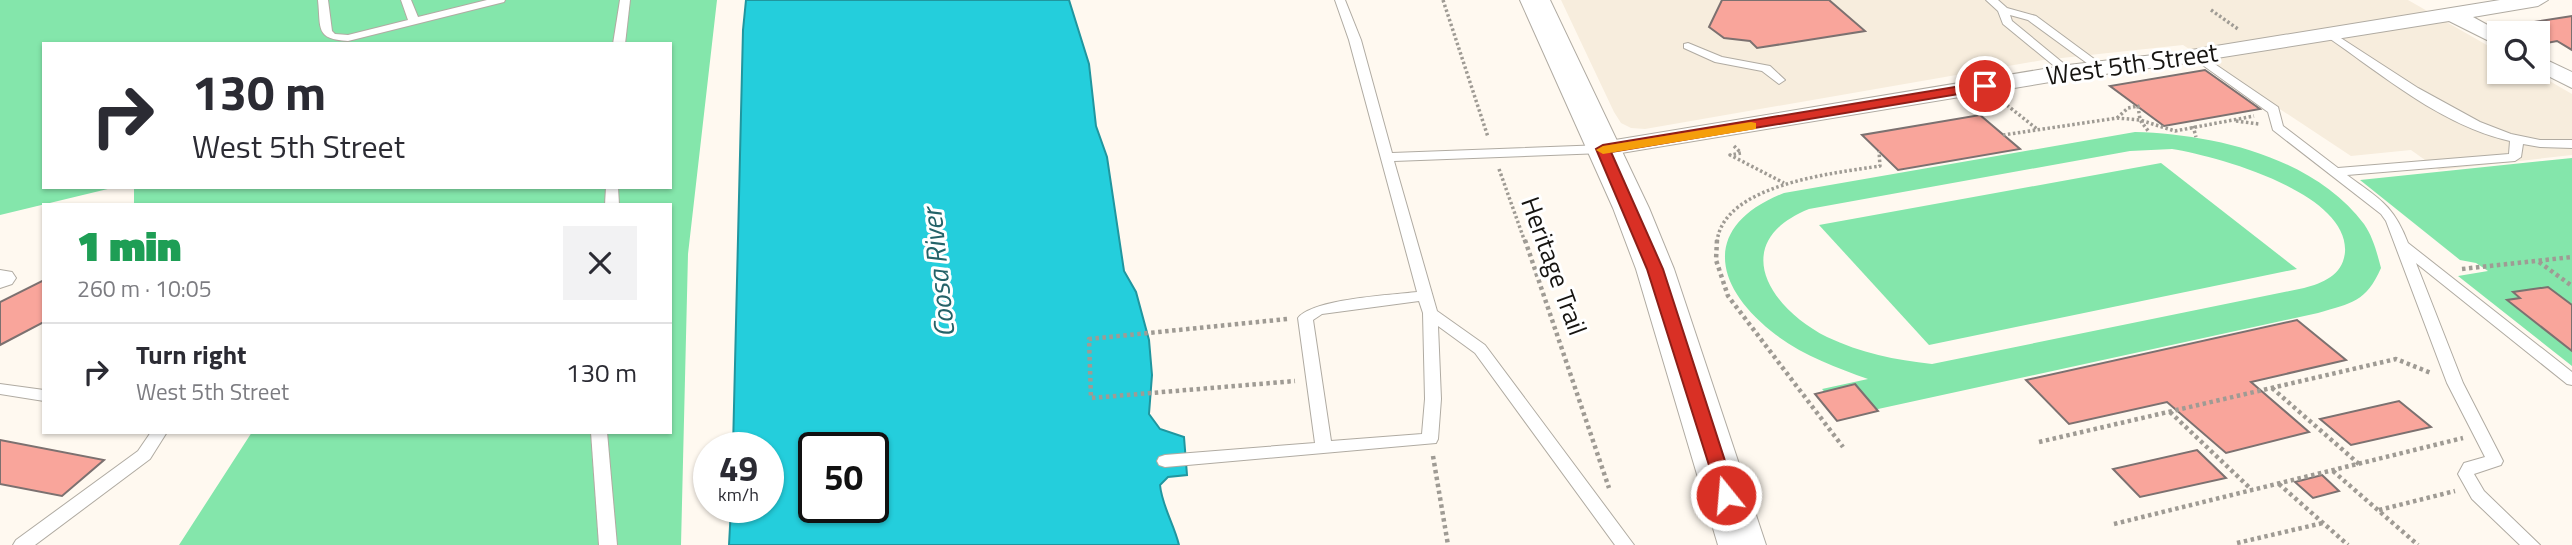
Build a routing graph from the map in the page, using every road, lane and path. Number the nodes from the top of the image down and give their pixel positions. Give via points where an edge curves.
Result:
1 (323, 0) edge
2 (406, 0) edge
3 (625, 0) edge
4 (1340, 0) edge
5 (1443, 0) edge
6 (1535, 0) edge
7 (1991, 0) edge
8 (2428, 0) edge
9 (2538, 0) edge
10 (493, 1) edge
11 (2003, 10) junction
12 (2453, 14) junction
13 (414, 22) junction
14 (2487, 33) edge
15 (2330, 34) junction
16 (619, 42) edge
17 (1688, 46) dead end
18 (2196, 55) junction
19 (2099, 67) junction
20 (2550, 69) edge
21 (2068, 72) junction
22 (1779, 80) dead end
23 (2572, 81) edge
24 (1985, 86) junction
25 (2118, 118) junction
26 (2140, 120) junction
27 (2232, 120) junction
28 (2276, 120) junction
29 (2193, 126) junction
30 (2038, 130) junction
31 (1721, 131) junction
32 (2149, 132) dead end
33 (2003, 135) dead end
34 (2196, 137) dead end
35 (2517, 138) junction
36 (2572, 144) edge
37 (1603, 149) junction
38 (1492, 152) junction
39 (1879, 152) dead end
40 (1388, 157) junction
41 (2336, 172) junction
42 (1785, 183) junction
43 (2401, 244) junction
44 (2572, 257) edge
45 (2538, 261) junction
46 (2436, 272) junction
47 (2572, 286) edge
48 (1426, 295) junction
49 (1430, 313) junction
50 (1305, 317) junction
51 (1314, 379) junction
52 (2572, 380) edge
53 (2455, 383) junction
54 (2271, 388) junction
55 (0, 389) edge
56 (42, 396) edge
57 (2169, 412) junction
58 (158, 434) edge
59 (599, 434) edge
60 (2481, 434) junction
61 (1430, 439) junction
62 (2039, 442) dead end
63 (1843, 447) dead end
64 (1324, 448) junction
65 (1165, 461) dead end
66 (2359, 464) junction
67 (2332, 470) junction
68 (2278, 483) junction
69 (2473, 487) junction
70 (2252, 490) junction
71 (1613, 498) dead end
72 (2378, 510) junction
73 (2323, 523) junction
74 (2114, 524) dead end
75 (2237, 543) dead end
76 (22, 545) edge
77 (608, 545) edge
78 (1448, 545) edge
79 (1625, 545) edge
80 (1742, 545) edge
81 (2348, 545) edge
82 (2418, 545) edge
83 (2531, 545) edge

1 - 13 lane via 331,37 348,38
2 - 13 lane
3 - 16 lane
4 - 40 lane
5 - 38 path, Heritage Trail
6 - 37 main road
7 - 11 lane
8 - 12 street
9 - 12 street, West 5th Street
10 - 13 lane
11 - 19 lane via 2032,18
11 - 21 lane via 2007,22
12 - 14 street
12 - 15 street, West 5th Street
15 - 18 street, West 5th Street
15 - 35 lane via 2464,120
17 - 22 lane via 1719,60 1766,68
18 - 19 street, West 5th Street
18 - 28 lane
19 - 21 street, West 5th Street
20 - 23 street
21 - 24 street, West 5th Street
24 - 30 path
24 - 31 street, West 5th Street
25 - 26 path
25 - 26 path via 2138,106
25 - 30 path
26 - 29 path via 2175,131
26 - 32 path
27 - 28 path
27 - 28 path
27 - 29 path
28 - 41 lane
29 - 34 path
30 - 33 path
31 - 37 street, West 5th Street
31 - 42 path via 1741,153 1730,155
35 - 36 lane
35 - 41 lane via 2515,157
37 - 38 lane
37 - 80 main road via 1655,269
38 - 40 lane
38 - 71 path, Heritage Trail
39 - 42 path via 1880,166
40 - 48 lane
41 - 43 lane via 2386,211
42 - 63 path via 1747,199 1730,213 1716,237 1715,262 1728,296
43 - 46 lane
43 - 53 lane
44 - 45 path
45 - 46 path
45 - 47 path
46 - 52 lane
48 - 49 lane
48 - 50 lane via 1318,310
49 - 61 lane
49 - 79 lane via 1480,349
50 - 51 lane
50 - 51 path via 1089,339 1091,398
51 - 64 lane
53 - 54 path via 2396,359
53 - 60 lane
54 - 57 path
54 - 66 path
55 - 56 lane
57 - 62 path
57 - 70 path
58 - 76 lane via 144,455
59 - 77 lane
60 - 66 path
60 - 69 lane via 2495,461 2466,470
61 - 64 lane
61 - 78 path
64 - 65 lane
66 - 67 path
67 - 68 path
67 - 72 path
68 - 70 path
68 - 73 path
69 - 72 path
69 - 83 lane
70 - 74 path
72 - 82 path
73 - 75 path
73 - 81 path

